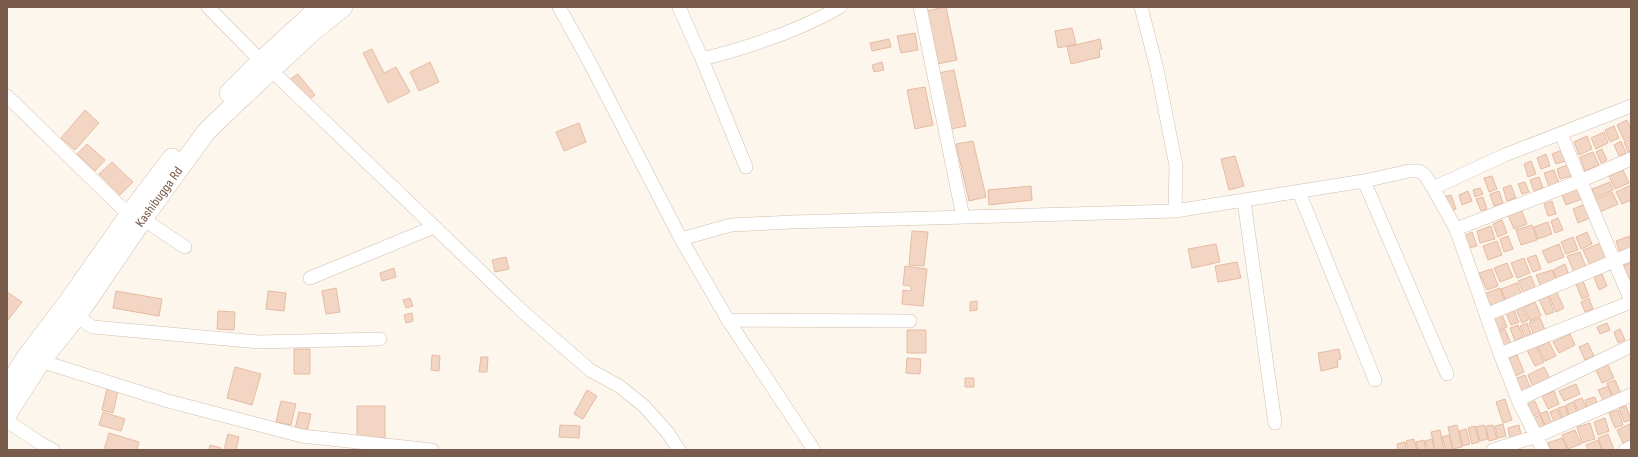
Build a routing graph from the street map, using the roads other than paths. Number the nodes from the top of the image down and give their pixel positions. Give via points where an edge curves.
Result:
1 (208, 7) edge
2 (320, 7) edge
3 (343, 7) edge
4 (559, 7) edge
5 (679, 7) edge
6 (840, 7) edge
7 (920, 7) edge
8 (1141, 7) edge
9 (702, 59) junction
10 (266, 66) junction
11 (7, 96) edge
12 (1631, 106) edge
13 (1561, 134) junction
14 (1631, 159) edge
15 (746, 167) dead end
16 (1364, 181) junction
17 (1580, 181) junction
18 (1433, 188) junction
19 (1299, 192) junction
20 (1244, 201) junction
21 (1175, 211) junction
22 (136, 217) junction
23 (963, 217) junction
24 (434, 227) junction
25 (1456, 229) junction
26 (681, 240) junction
27 (185, 247) dead end
28 (1631, 254) edge
29 (1614, 261) junction
30 (310, 278) dead end
31 (1631, 301) edge
32 (74, 308) junction
33 (1486, 314) junction
34 (728, 320) junction
35 (910, 321) dead end
36 (380, 339) dead end
37 (1631, 346) edge
38 (1500, 354) junction
39 (34, 358) junction
40 (1446, 374) dead end
41 (1375, 380) dead end
42 (10, 392) edge
43 (1631, 395) edge
44 (1518, 400) junction
45 (7, 414) edge
46 (7, 421) edge
47 (1275, 423) dead end
48 (1537, 436) junction
49 (1631, 447) edge
50 (53, 450) edge
51 (432, 450) edge
52 (679, 450) edge
53 (814, 450) edge
54 (1493, 450) edge
55 (1544, 450) edge
56 (1625, 450) edge

1 - 10 street
2 - 10 main road, Kashibugga Rd
3 - 10 main road, Kashibugga Rd
4 - 26 street
5 - 9 street
6 - 9 street via 774,38
7 - 23 street
8 - 21 street via 1157,69 1176,166
9 - 15 street
10 - 22 main road, Kashibugga Rd via 211,110 151,184
10 - 24 street
11 - 22 street
12 - 13 street
13 - 17 street
13 - 18 street
14 - 17 street
16 - 18 street via 1419,171 1425,175
16 - 19 street
16 - 40 street
17 - 25 street
17 - 29 street
18 - 25 street
19 - 20 street
19 - 41 street
20 - 21 street
20 - 47 street
21 - 23 street
22 - 27 street
22 - 32 main road, Kashibugga Rd
23 - 26 street via 731,226
24 - 30 street
24 - 52 street via 522,311 590,370 619,386 644,406
25 - 33 street
26 - 34 street
28 - 29 street
29 - 31 street
29 - 33 street
31 - 38 street
32 - 36 street via 86,323 93,327 259,342
32 - 39 main road, Kashibugga Rd
33 - 38 street
34 - 35 street
34 - 53 street
37 - 44 street
38 - 44 street
39 - 42 main road, Kashibugga Rd
39 - 51 street via 168,401 302,436
42 - 45 main road, Kashibugga Rd
43 - 48 street
44 - 48 street
46 - 50 street
48 - 54 street
48 - 55 street
49 - 56 street

